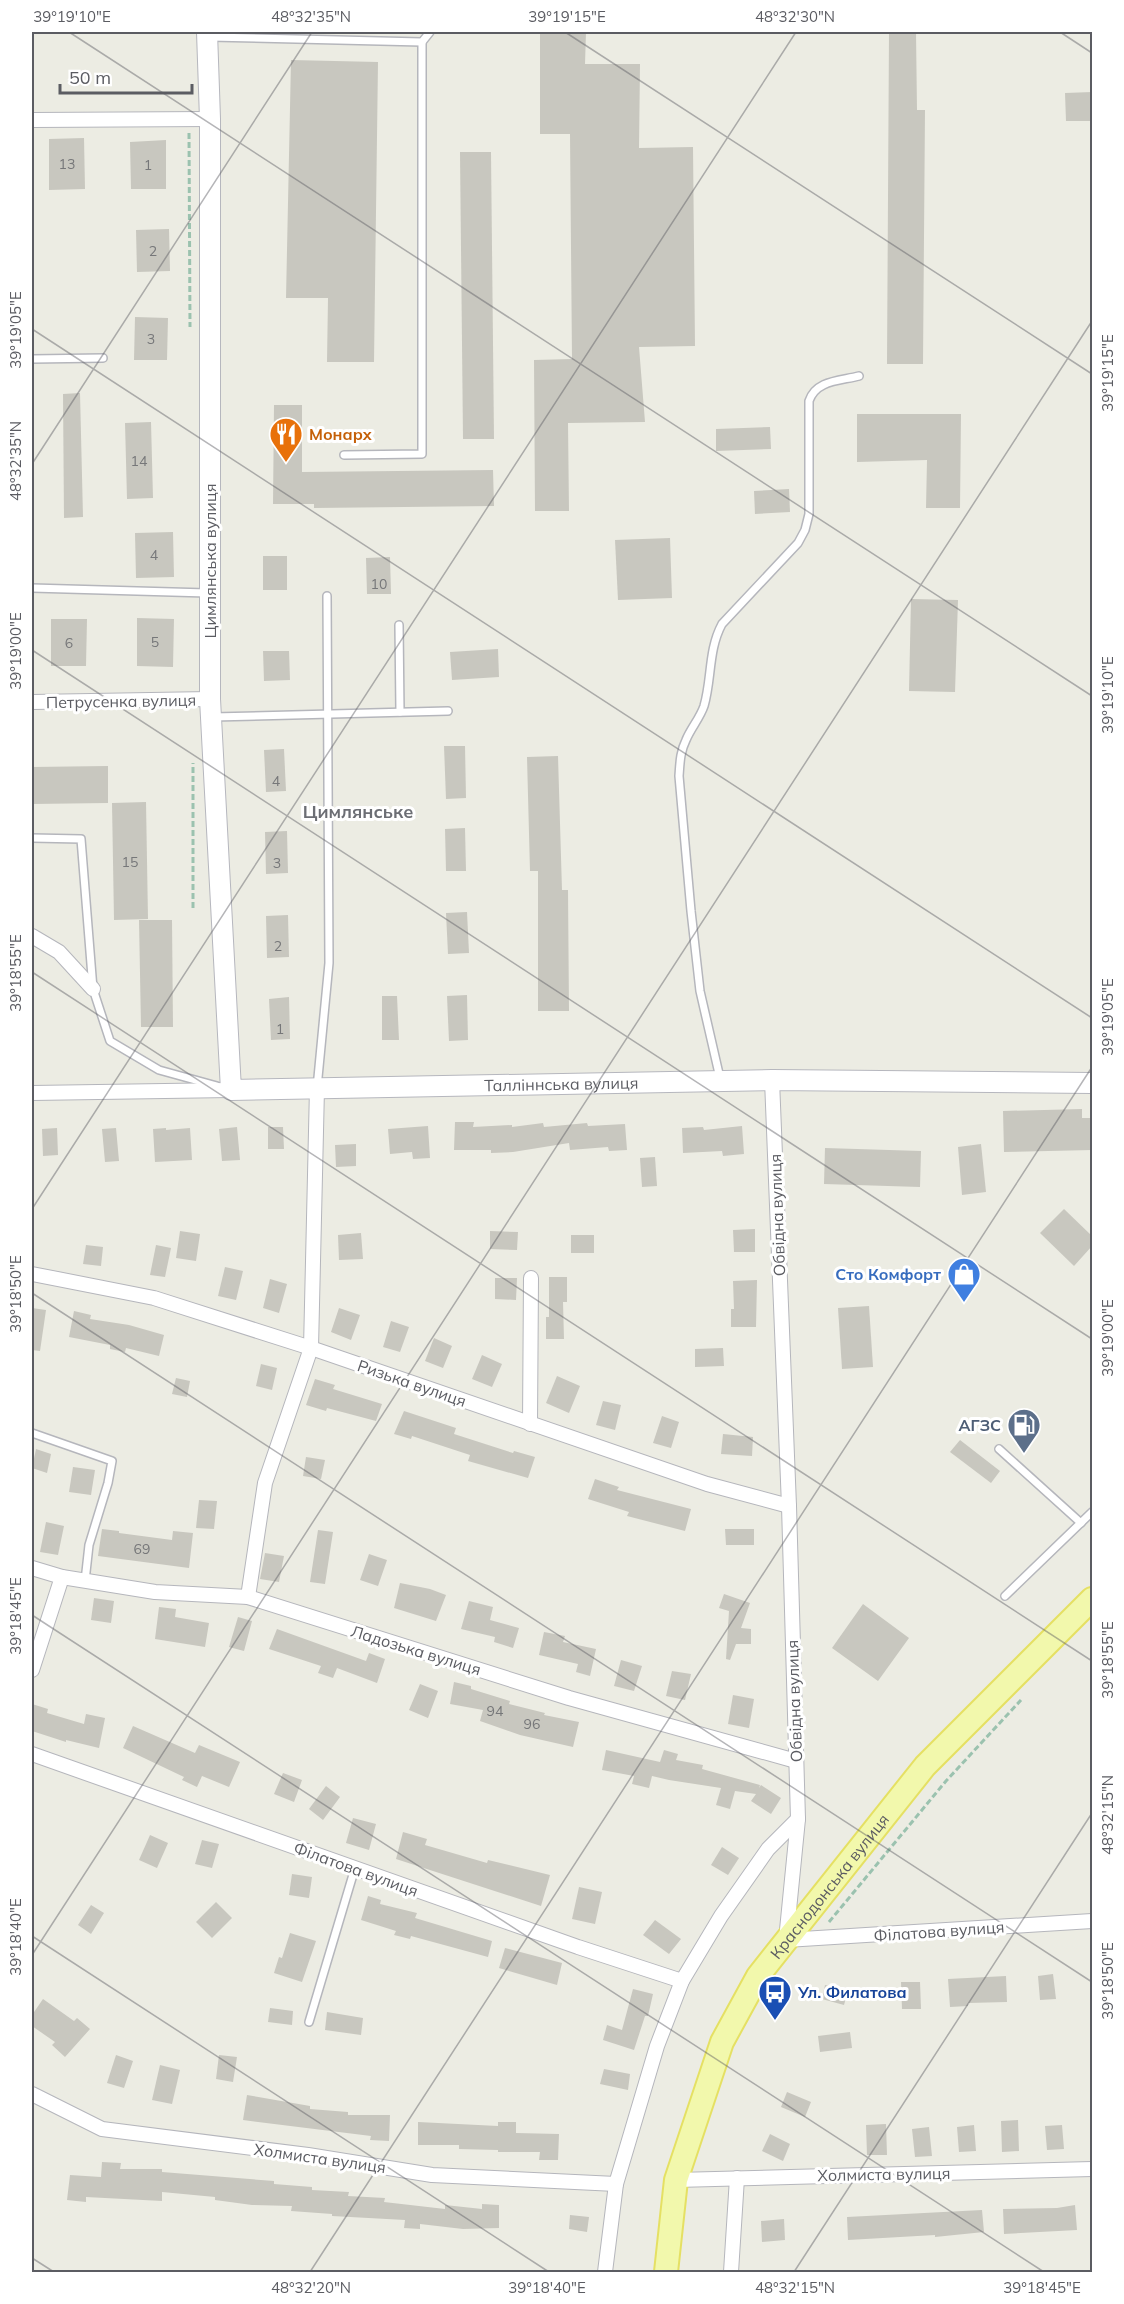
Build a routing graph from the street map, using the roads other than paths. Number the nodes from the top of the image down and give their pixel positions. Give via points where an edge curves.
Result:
1 (430, 32) edge
2 (207, 34) edge
3 (422, 42) junction
4 (210, 119) junction
5 (32, 120) edge
6 (103, 358) dead end
7 (32, 359) edge
8 (859, 376) dead end
9 (344, 455) dead end
10 (32, 588) edge
11 (210, 593) junction
12 (327, 596) dead end
13 (399, 626) dead end
14 (32, 702) edge
15 (210, 708) junction
16 (448, 711) dead end
17 (400, 712) junction
18 (328, 714) junction
19 (32, 838) edge
20 (32, 936) edge
21 (93, 989) junction
22 (772, 1080) junction
23 (720, 1081) junction
24 (1092, 1083) edge
25 (317, 1088) junction
26 (231, 1090) junction
27 (32, 1093) edge
28 (32, 1274) edge
29 (531, 1278) dead end
30 (311, 1348) junction
31 (530, 1424) junction
32 (32, 1433) edge
33 (999, 1449) dead end
34 (789, 1506) junction
35 (1092, 1512) edge
36 (1081, 1523) junction
37 (32, 1568) edge
38 (62, 1577) junction
39 (85, 1581) junction
40 (1005, 1596) dead end
41 (248, 1597) junction
42 (1092, 1599) edge
43 (32, 1670) edge
44 (32, 1754) edge
45 (796, 1761) junction
46 (798, 1819) junction
47 (356, 1868) junction
48 (1092, 1921) edge
49 (786, 1940) junction
50 (682, 1981) junction
51 (309, 2022) dead end
52 (32, 2094) edge
53 (1092, 2169) edge
54 (737, 2178) junction
55 (676, 2180) junction
56 (616, 2184) junction
57 (605, 2272) edge
58 (666, 2272) edge
59 (731, 2272) edge

1 - 3 lane
2 - 3 lane
2 - 4 street, Цимлянська вулиця
3 - 9 lane via 422,454
4 - 5 street
4 - 11 street, Цимлянська вулиця
6 - 7 lane
8 - 23 lane via 822,385 812,393 809,514 805,530 798,543 716,635 704,707 680,755 700,991
10 - 11 lane
11 - 15 street, Цимлянська вулиця
12 - 18 lane
13 - 17 lane
14 - 15 street, Петрусенка вулиця
15 - 18 lane
15 - 26 street, Цимлянська вулиця
16 - 17 lane
17 - 18 lane
18 - 25 lane via 329,963
19 - 21 lane via 81,838
20 - 21 street via 59,952
21 - 26 lane via 110,1041 159,1070
22 - 23 street, Талліннська вулиця
22 - 24 street, Талліннська вулиця
22 - 34 street, Обвідна вулиця
23 - 25 street, Талліннська вулиця
25 - 26 street, Талліннська вулиця
25 - 30 street
26 - 27 street, Талліннська вулиця
28 - 30 street, Ризька вулиця via 154,1298
29 - 31 street
30 - 31 street, Ризька вулиця
30 - 41 street via 265,1483
31 - 34 street, Ризька вулиця via 707,1484
32 - 39 lane via 112,1461 89,1545
33 - 36 lane
34 - 45 street, Обвідна вулиця
35 - 36 lane
36 - 40 lane
37 - 38 street, Ладозька вулиця
38 - 39 street, Ладозька вулиця
38 - 43 street
39 - 41 street, Ладозька вулиця via 155,1592
41 - 45 street, Ладозька вулиця via 569,1698
42 - 49 main road, Краснодонська вулиця via 925,1766
44 - 47 street, Філатова вулиця
45 - 46 street, Обвідна вулиця
46 - 49 street, Обвідна вулиця
46 - 50 street via 768,1849 727,1906
47 - 50 street, Філатова вулиця
47 - 51 lane
48 - 49 street, Філатова вулиця
49 - 55 main road, Краснодонська вулиця via 758,1976 722,2042
50 - 56 street via 657,2046
52 - 56 street, Холмиста вулиця via 102,2128 432,2175
53 - 54 street, Холмиста вулиця
54 - 55 street, Холмиста вулиця
54 - 59 street
55 - 58 main road, Краснодонська вулиця
56 - 57 street

